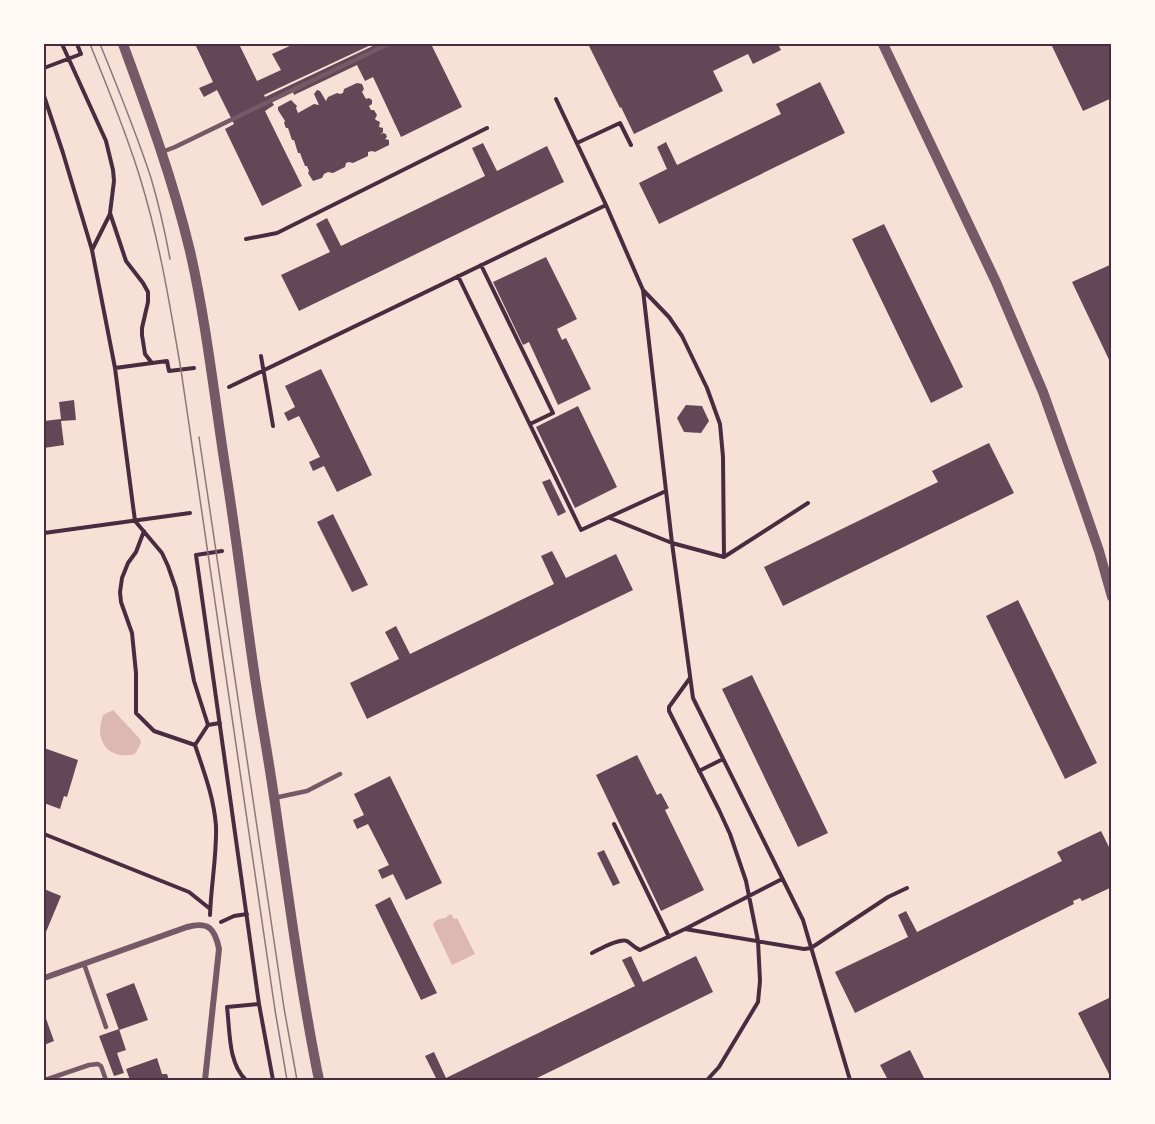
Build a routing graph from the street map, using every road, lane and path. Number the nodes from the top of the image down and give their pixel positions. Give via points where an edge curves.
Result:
1 (62, 44) edge
2 (77, 44) edge
3 (123, 44) edge
4 (388, 44) edge
5 (883, 44) edge
6 (69, 59) junction
7 (44, 68) edge
8 (44, 96) edge
9 (556, 99) dead end
10 (487, 128) dead end
11 (577, 142) junction
12 (631, 145) dead end
13 (162, 152) junction
14 (606, 205) junction
15 (110, 213) junction
16 (246, 239) dead end
17 (92, 250) junction
18 (481, 265) junction
19 (458, 276) junction
20 (643, 290) junction
21 (261, 356) dead end
22 (152, 363) junction
23 (197, 367) dead end
24 (115, 368) junction
25 (263, 369) junction
26 (226, 388) dead end
27 (530, 424) junction
28 (273, 426) dead end
29 (666, 491) junction
30 (808, 503) dead end
31 (190, 513) dead end
32 (609, 517) junction
33 (135, 521) junction
34 (144, 531) junction
35 (44, 533) edge
36 (672, 543) junction
37 (226, 551) dead end
38 (724, 557) junction
39 (1112, 597) edge
40 (690, 678) junction
41 (220, 723) junction
42 (208, 725) junction
43 (195, 745) junction
44 (723, 759) junction
45 (699, 771) junction
46 (340, 774) dead end
47 (274, 798) junction
48 (614, 824) dead end
49 (44, 834) edge
50 (782, 879) junction
51 (907, 888) dead end
52 (749, 896) junction
53 (210, 909) junction
54 (247, 914) junction
55 (209, 927) junction
56 (685, 929) junction
57 (669, 937) junction
58 (758, 941) junction
59 (811, 948) junction
60 (592, 953) dead end
61 (84, 964) junction
62 (44, 978) edge
63 (260, 1004) junction
64 (106, 1026) dead end
65 (45, 1080) edge
66 (106, 1080) edge
67 (205, 1080) edge
68 (246, 1080) edge
69 (273, 1080) edge
70 (319, 1080) edge
71 (707, 1080) edge
72 (850, 1080) edge

1 - 6 path
2 - 6 path via 81,54
3 - 13 street
4 - 13 lane
5 - 39 street via 996,282 1043,392
6 - 7 path
6 - 15 path via 106,141 114,181
8 - 17 path
9 - 11 path
10 - 16 path via 277,233
11 - 12 path via 620,123
11 - 14 path
13 - 47 street via 199,297
14 - 18 path
14 - 20 path
15 - 17 path
15 - 22 path via 126,261 148,292 142,335 145,354
17 - 24 path
18 - 19 path
18 - 27 path via 553,413
19 - 25 path
19 - 27 path
20 - 29 path
20 - 38 path via 682,336 720,424
21 - 25 path
22 - 23 path via 167,361 169,372
22 - 24 path
24 - 33 path
25 - 26 path
25 - 28 path
27 - 32 path via 581,530
29 - 32 path
29 - 36 path
30 - 38 path
31 - 33 path
32 - 36 path
33 - 34 path
33 - 35 path
34 - 42 path via 162,553 173,578 194,681
34 - 43 path via 122,578 120,592 132,633 136,713 154,731
36 - 38 path
36 - 40 path
37 - 41 path via 196,555
40 - 44 path via 693,698
40 - 45 path via 669,711
41 - 42 path
41 - 54 path
42 - 43 path
43 - 53 path via 207,778 216,824
44 - 45 path
44 - 50 path
45 - 52 path via 730,834
46 - 47 lane via 307,791
47 - 70 street
48 - 57 path
49 - 53 path via 189,892
50 - 52 path
50 - 59 path via 803,920
51 - 59 path
52 - 56 path
52 - 58 path
53 - 55 path
54 - 55 path
54 - 63 path
55 - 61 street via 187,927
55 - 67 street via 219,949
56 - 57 path
56 - 58 path
57 - 60 path via 640,950 623,940
58 - 59 path
58 - 71 path via 758,1002
59 - 72 path
61 - 62 street
61 - 64 lane
63 - 68 path via 227,1007 234,1062
63 - 69 path
65 - 66 lane via 95,1064

